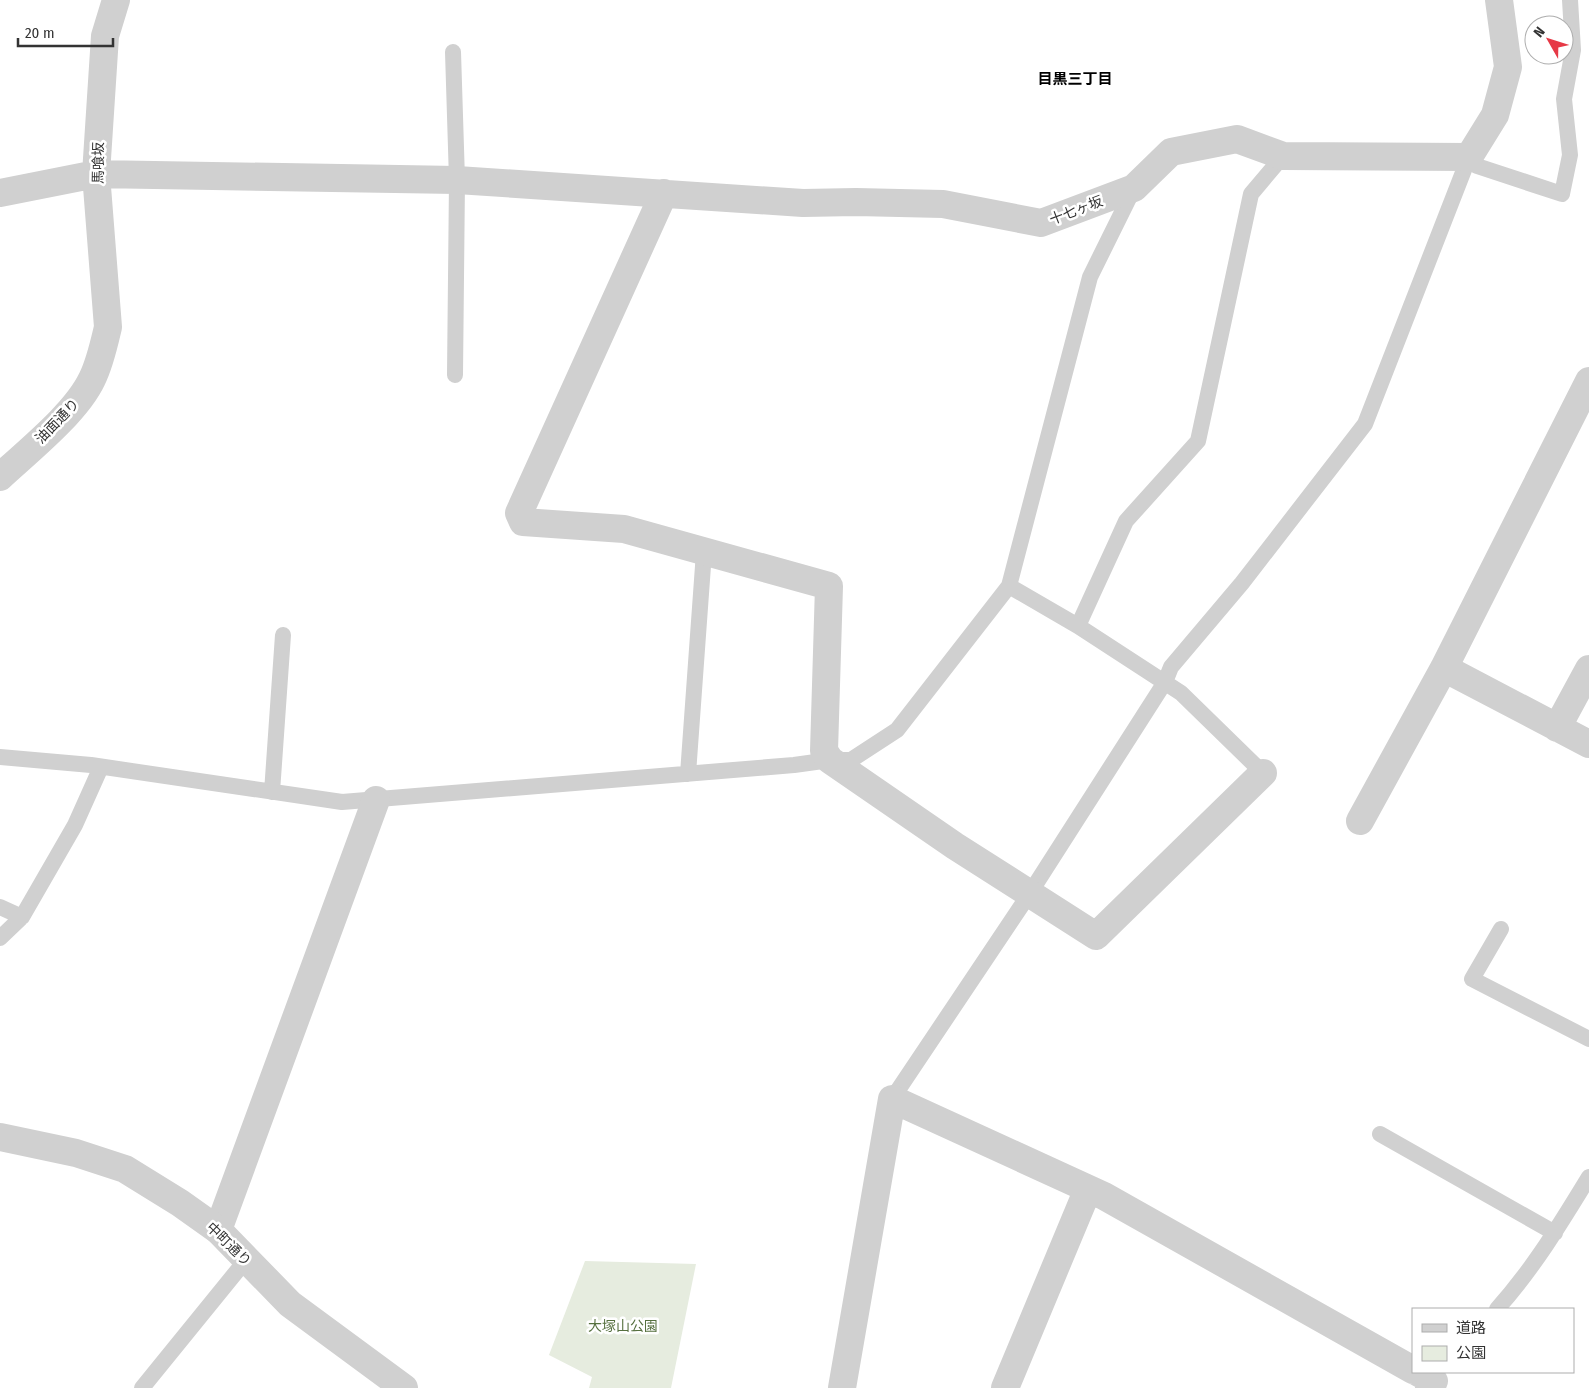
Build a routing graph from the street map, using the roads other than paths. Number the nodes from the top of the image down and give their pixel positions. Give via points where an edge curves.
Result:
1 (116, 0) edge
2 (1499, 0) edge
3 (1570, 0) edge
4 (453, 52) dead end
5 (1283, 156) junction
6 (1469, 157) junction
7 (96, 174) junction
8 (457, 180) junction
9 (1134, 188) junction
10 (0, 193) edge
11 (664, 193) junction
12 (108, 327) joint
13 (455, 375) dead end
14 (1589, 381) edge
15 (0, 477) edge
16 (704, 552) junction
17 (1009, 586) junction
18 (1078, 626) junction
19 (284, 635) dead end
20 (1444, 668) junction
21 (1589, 669) edge
22 (1165, 682) junction
23 (1557, 728) junction
24 (1589, 744) edge
25 (0, 757) edge
26 (830, 760) junction
27 (100, 766) junction
28 (1264, 773) joint
29 (688, 774) junction
30 (272, 792) junction
31 (376, 800) junction
32 (1360, 821) dead end
33 (1030, 894) junction
34 (0, 907) edge
35 (22, 917) junction
36 (1500, 929) dead end
37 (0, 938) edge
38 (1589, 1039) edge
39 (892, 1099) junction
40 (1380, 1134) dead end
41 (0, 1136) edge
42 (1589, 1176) edge
43 (1088, 1189) junction
44 (218, 1230) junction
45 (1555, 1233) junction
46 (246, 1260) junction
47 (1498, 1308) edge
48 (1412, 1368) edge
49 (142, 1388) edge
50 (404, 1388) edge
51 (842, 1388) edge
52 (1005, 1388) edge

1 - 7 street, 馬喰坂 via 105,36
2 - 6 street via 1508,67 1495,115
3 - 6 lane via 1572,50 1564,99 1570,155 1562,194 1477,166
4 - 8 lane
5 - 6 street, 十七ヶ坂
5 - 9 street, 十七ヶ坂 via 1238,139 1180,150 1171,152
5 - 18 lane via 1251,194 1198,441 1126,521
6 - 22 lane via 1365,424 1242,583 1171,667
7 - 8 street, 十七ヶ坂
7 - 10 street, 十七ヶ坂
7 - 12 street, 馬喰坂
8 - 11 street, 十七ヶ坂
8 - 13 lane
9 - 11 street, 十七ヶ坂 via 1041,223 944,204 802,203
9 - 17 lane via 1090,276
11 - 16 street via 519,513 523,522 624,529
12 - 15 street, 油面通り via 92,379 74,406
14 - 20 street
16 - 26 street via 829,586 824,751
16 - 29 lane
17 - 18 lane
17 - 26 lane via 897,730 851,760
18 - 22 lane
19 - 30 lane
20 - 23 street
20 - 32 street
21 - 23 street
22 - 28 lane via 1181,693
22 - 33 lane
23 - 24 street
25 - 27 lane
26 - 29 lane
26 - 33 street
27 - 30 lane
27 - 35 lane via 74,825
28 - 33 street via 1096,936
29 - 31 lane
30 - 31 lane via 342,802
31 - 44 street
33 - 39 lane
34 - 35 lane
35 - 37 lane
36 - 38 lane via 1472,979
39 - 43 street
39 - 51 street
40 - 45 lane
41 - 44 street, 中町通り via 76,1153 125,1169
42 - 45 lane
43 - 48 street
43 - 52 street
44 - 46 street, 中町通り
45 - 47 lane via 1519,1285
46 - 49 lane
46 - 50 street, 中町通り via 290,1304

